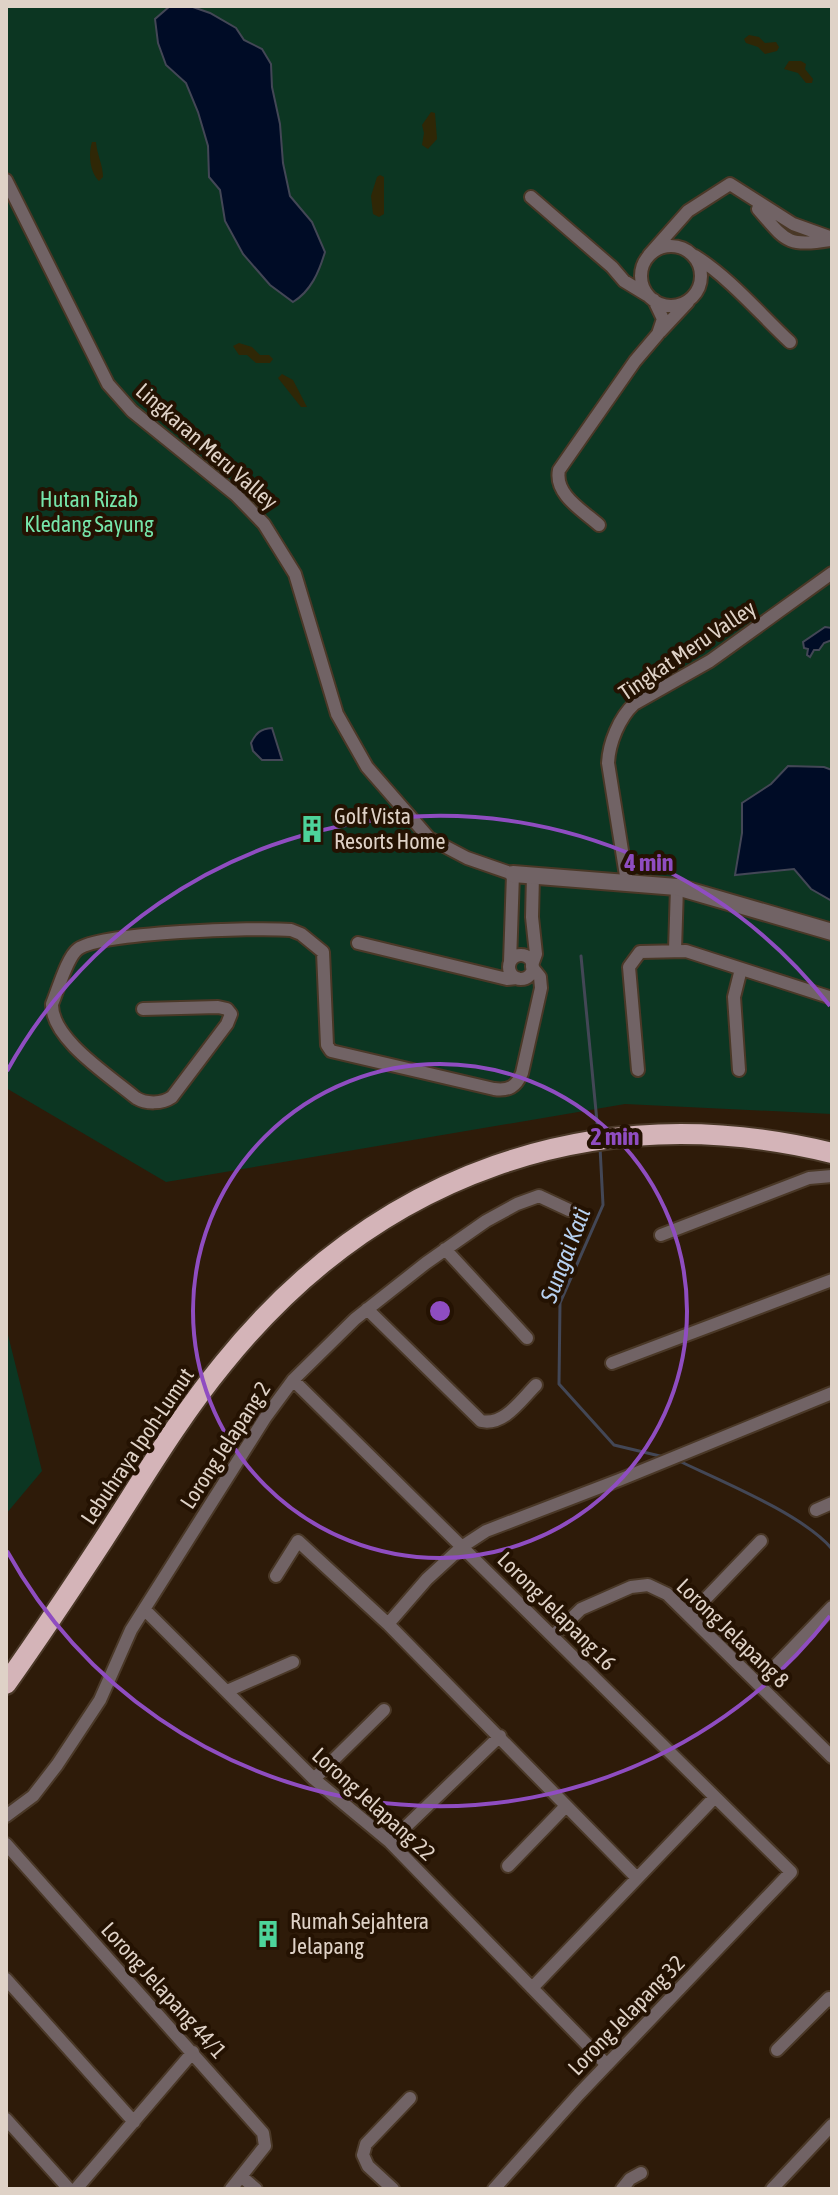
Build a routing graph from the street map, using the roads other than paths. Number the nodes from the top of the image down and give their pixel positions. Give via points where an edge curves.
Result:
1 (6, 180) edge
2 (531, 197) dead end
3 (684, 216) junction
4 (832, 239) edge
5 (689, 252) junction
6 (647, 259) junction
7 (612, 267) junction
8 (699, 287) junction
9 (733, 288) junction
10 (652, 298) junction
11 (691, 298) junction
12 (658, 334) junction
13 (790, 342) dead end
14 (599, 525) dead end
15 (832, 573) edge
16 (513, 874) junction
17 (533, 875) junction
18 (627, 882) junction
19 (677, 887) junction
20 (511, 905) junction
21 (532, 906) junction
22 (832, 932) edge
23 (358, 943) dead end
24 (675, 950) junction
25 (510, 963) junction
26 (532, 966) junction
27 (741, 969) junction
28 (490, 973) junction
29 (519, 978) junction
30 (832, 998) edge
31 (537, 999) junction
32 (143, 1009) dead end
33 (638, 1070) dead end
34 (739, 1070) dead end
35 (832, 1153) edge
36 (832, 1176) edge
37 (569, 1210) dead end
38 (661, 1235) dead end
39 (445, 1249) junction
40 (832, 1280) edge
41 (367, 1309) junction
42 (527, 1338) dead end
43 (612, 1363) dead end
44 (293, 1380) junction
45 (536, 1385) dead end
46 (832, 1393) edge
47 (832, 1503) edge
48 (816, 1510) dead end
49 (761, 1541) dead end
50 (463, 1546) junction
51 (276, 1576) dead end
52 (832, 1607) edge
53 (145, 1610) junction
54 (689, 1616) junction
55 (388, 1624) junction
56 (553, 1636) junction
57 (293, 1662) dead end
58 (6, 1684) edge
59 (758, 1684) junction
60 (227, 1691) junction
61 (384, 1710) dead end
62 (500, 1736) junction
63 (831, 1755) edge
64 (314, 1779) junction
65 (715, 1797) junction
66 (566, 1806) junction
67 (6, 1816) edge
68 (390, 1842) junction
69 (6, 1844) edge
70 (508, 1866) dead end
71 (791, 1872) joint
72 (637, 1878) junction
73 (6, 1979) edge
74 (532, 1988) junction
75 (832, 2001) edge
76 (777, 2050) dead end
77 (193, 2052) junction
78 (607, 2065) junction
79 (410, 2098) dead end
80 (6, 2120) edge
81 (134, 2122) junction
82 (832, 2125) edge
83 (641, 2173) dead end
84 (242, 2177) junction
85 (69, 2189) edge
86 (76, 2189) edge
87 (231, 2189) edge
88 (256, 2189) edge
89 (393, 2189) edge
90 (494, 2189) edge
91 (622, 2189) edge
92 (772, 2189) edge

1 - 16 street, Lingkaran Meru Valley via 108,384 132,411 244,502 287,558 302,591 337,714 367,767 429,838
2 - 7 street
3 - 4 street via 728,185 736,186 793,224
3 - 5 street via 680,237
3 - 6 street
5 - 6 street via 663,247
5 - 8 street via 700,270
5 - 9 street
6 - 7 street via 629,271
6 - 10 street via 642,284
7 - 10 street
8 - 9 street via 714,281
8 - 11 street
9 - 13 street
10 - 11 street via 668,306
10 - 12 street via 663,319
11 - 12 street
12 - 14 street via 559,470 564,494
15 - 18 street, Tingkat Meru Valley via 710,661 625,714 608,763
16 - 17 street, Lingkaran Meru Valley
16 - 20 street
17 - 18 street, Lingkaran Meru Valley
17 - 21 street
18 - 19 street, Lingkaran Meru Valley
19 - 22 street, Lingkaran Meru Valley
19 - 24 street
20 - 21 street
20 - 25 street
21 - 26 street
23 - 28 street
24 - 27 street
24 - 33 street via 640,952 629,967
25 - 26 street via 522,955
25 - 28 street
25 - 29 street
26 - 29 street via 529,975
26 - 31 street via 541,983
27 - 30 street
27 - 34 street via 734,997
28 - 29 street
29 - 31 street via 532,986
31 - 32 street via 520,1079 507,1090 494,1089 331,1051 323,952 296,931 168,933 80,948 52,1004 59,1030 136,1098 162,1102 172,1097 231,1014 218,1007
35 - 58 highway, Lebuhraya Ipoh-Lumut via 730,1135 630,1137 499,1164 401,1208 343,1246 278,1303 224,1362 167,1437
36 - 38 street via 809,1178
37 - 39 street, Lorong Jelapang 2 via 546,1197 533,1197
39 - 41 street, Lorong Jelapang 2
39 - 42 street
40 - 43 street
41 - 44 street, Lorong Jelapang 2
41 - 45 street via 481,1421 503,1418
44 - 50 street, Lorong Jelapang 16
44 - 53 street, Lorong Jelapang 2
46 - 50 street via 486,1531
47 - 48 street
49 - 54 street
50 - 55 street
50 - 56 street, Lorong Jelapang 16
51 - 55 street via 298,1541
52 - 59 street
53 - 60 street, Lorong Jelapang 22
53 - 67 street, Lorong Jelapang 2 via 100,1700 57,1765 33,1796
54 - 56 street, Lorong Jelapang 8 via 658,1588 640,1585 581,1609
54 - 59 street, Lorong Jelapang 8
55 - 62 street
56 - 65 street, Lorong Jelapang 16
57 - 60 street
59 - 63 street, Lorong Jelapang 8
60 - 64 street, Lorong Jelapang 22
61 - 64 street
62 - 66 street
62 - 68 street
64 - 68 street, Lorong Jelapang 22
65 - 71 street, Lorong Jelapang 16
65 - 72 street
66 - 70 street
66 - 72 street
68 - 74 street, Lorong Jelapang 22
69 - 77 street, Lorong Jelapang 44/1
71 - 78 street, Lorong Jelapang 32
72 - 74 street
73 - 81 street
74 - 78 street, Lorong Jelapang 22
75 - 76 street via 829,1998
77 - 81 street
77 - 84 street, Lorong Jelapang 44/1 via 263,2133 265,2146
78 - 90 street, Lorong Jelapang 32
79 - 89 street via 366,2144 363,2155
80 - 85 street
81 - 86 street
82 - 92 street
83 - 91 street
84 - 87 street
84 - 88 street

